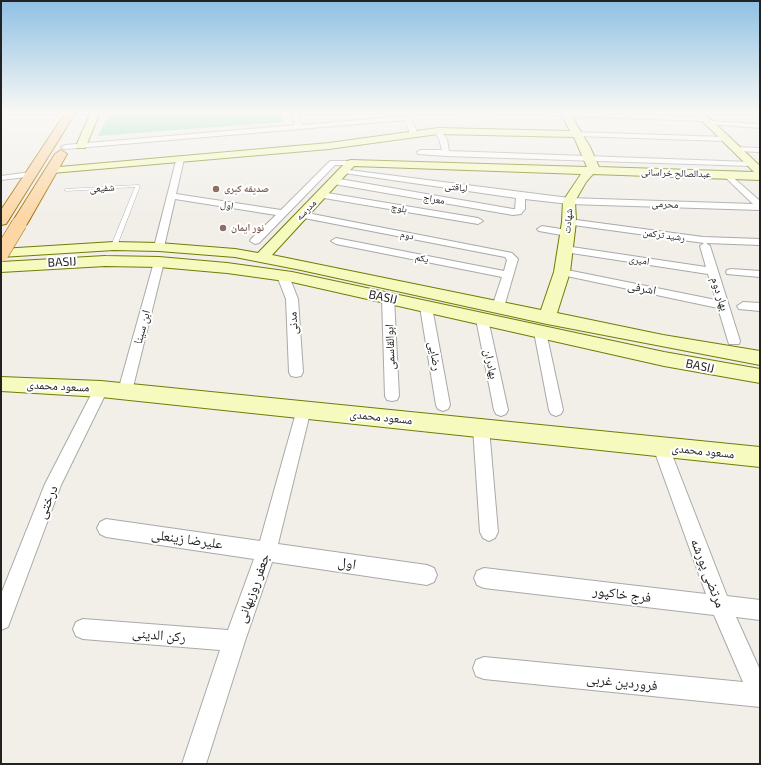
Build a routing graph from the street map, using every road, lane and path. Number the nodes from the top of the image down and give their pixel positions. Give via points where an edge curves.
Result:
1 (65, 147) edge
2 (48, 148) edge
3 (311, 148) edge
4 (445, 148) edge
5 (583, 148) edge
6 (736, 149) joint
7 (760, 150) edge
8 (421, 152) dead end
9 (446, 154) junction
10 (180, 160) junction
11 (751, 164) junction
12 (410, 165) junction
13 (590, 165) junction
14 (348, 167) junction
15 (52, 170) junction
16 (760, 172) edge
17 (31, 174) junction
18 (728, 175) junction
19 (760, 176) edge
20 (1, 178) edge
21 (401, 180) junction
22 (334, 181) junction
23 (66, 190) dead end
24 (321, 195) junction
25 (171, 196) junction
26 (521, 196) junction
27 (569, 201) junction
28 (760, 206) edge
29 (283, 213) junction
30 (302, 214) junction
31 (478, 221) dead end
32 (1, 222) edge
33 (568, 228) junction
34 (542, 229) dead end
35 (255, 241) dead end
36 (336, 241) dead end
37 (760, 242) edge
38 (114, 246) junction
39 (705, 246) dead end
40 (565, 249) junction
41 (1, 253) edge
42 (159, 255) junction
43 (261, 258) junction
44 (1, 267) edge
45 (713, 271) junction
46 (562, 272) junction
47 (731, 272) dead end
48 (760, 274) edge
49 (507, 275) junction
50 (283, 276) junction
51 (388, 298) junction
52 (723, 304) junction
53 (743, 306) dead end
54 (426, 307) junction
55 (498, 307) junction
56 (760, 307) edge
57 (482, 319) junction
58 (543, 325) junction
59 (734, 342) dead end
60 (760, 358) edge
61 (296, 372) dead end
62 (760, 376) edge
63 (1, 384) edge
64 (101, 388) junction
65 (125, 391) junction
66 (392, 396) dead end
67 (443, 405) dead end
68 (304, 409) junction
69 (501, 410) dead end
70 (556, 410) dead end
71 (481, 428) junction
72 (661, 447) junction
73 (760, 457) edge
74 (106, 528) dead end
75 (489, 532) dead end
76 (267, 550) junction
77 (427, 575) dead end
78 (484, 578) dead end
79 (720, 606) junction
80 (760, 610) edge
81 (1, 620) edge
82 (83, 629) dead end
83 (234, 641) junction
84 (484, 668) dead end
85 (760, 696) edge
86 (198, 764) edge

1 - 15 main road
2 - 17 main road
3 - 10 street
4 - 9 street
5 - 13 street
6 - 7 street
6 - 11 street
8 - 9 street
9 - 13 street
10 - 15 street
10 - 25 street, ابن سینا
11 - 13 street
11 - 16 street
12 - 13 street, عبدالصالح خراسانی
12 - 14 street, عبدالصالح خراسانی
12 - 21 street
13 - 18 street, عبدالصالح خراسانی
13 - 27 street, شهادت
14 - 21 street, لیاقتی
14 - 22 street, مدرسه
14 - 29 street, لیاقتی via 333,162
15 - 41 main road, bridge
17 - 20 street
17 - 32 main road
18 - 19 street, عبدالصالح خراسانی
18 - 28 street
21 - 26 street, لیاقتی
22 - 24 street, مدرسه
22 - 26 street, معراج via 513,212 520,210
23 - 38 lane, شفیعی via 138,186
24 - 30 street, مدرسه
24 - 31 street, بلوچ
25 - 29 street, اول
25 - 42 street, ابن سینا
26 - 27 street, لیاقتی
27 - 28 street, محرمی
27 - 33 street, شهادت
29 - 35 street, لیاقتی
30 - 43 street, مدرسه
30 - 49 street, دوم via 512,257
33 - 34 street
33 - 37 street, رشید ترکمن via 704,240
33 - 40 street, شهادت
36 - 49 street, یکم
38 - 41 street, BASIJ
38 - 42 street, BASIJ
39 - 45 street, بهار دوم
40 - 45 street, امیری
40 - 46 street, شهادت
42 - 43 street, BASIJ via 235,254
42 - 44 street, BASIJ
42 - 50 street, BASIJ
42 - 65 street, ابن سینا
43 - 55 street, BASIJ
45 - 52 street, بهار دوم
46 - 52 street, اشرفی
46 - 58 street, شهادت
47 - 48 street
49 - 55 street
50 - 51 street, BASIJ
50 - 61 street, مدنی via 292,298
51 - 54 street, BASIJ
51 - 66 street, ابوالقاسمی
52 - 59 street, بهار دوم
53 - 56 street
54 - 57 street, BASIJ
54 - 67 street, رضایی
55 - 58 street, BASIJ
57 - 58 street, BASIJ
57 - 69 street, بهادران
58 - 60 street, BASIJ
58 - 62 street, BASIJ via 708,368
58 - 70 street, شهادت
63 - 64 street, مسعود محمدی
64 - 65 street, مسعود محمدی
64 - 81 street, درختی via 53,484
65 - 68 street, مسعود محمدی
68 - 71 street, مسعود محمدی
68 - 76 street, جعفر روزبهانی
71 - 72 street, مسعود محمدی
71 - 75 street
72 - 73 street, مسعود محمدی
72 - 79 street, مرتضی پورشه
74 - 76 street, علیرضا زینعلی
76 - 77 street, اول
76 - 83 street, جعفر روزبهانی
78 - 79 street, فرج خاکپور
79 - 80 street, فرج خاکپور
79 - 85 street, مرتضی پورشه
82 - 83 street, رکن الدینی
83 - 86 street, جعفر روزبهانی
84 - 85 street, فروردین غربی

